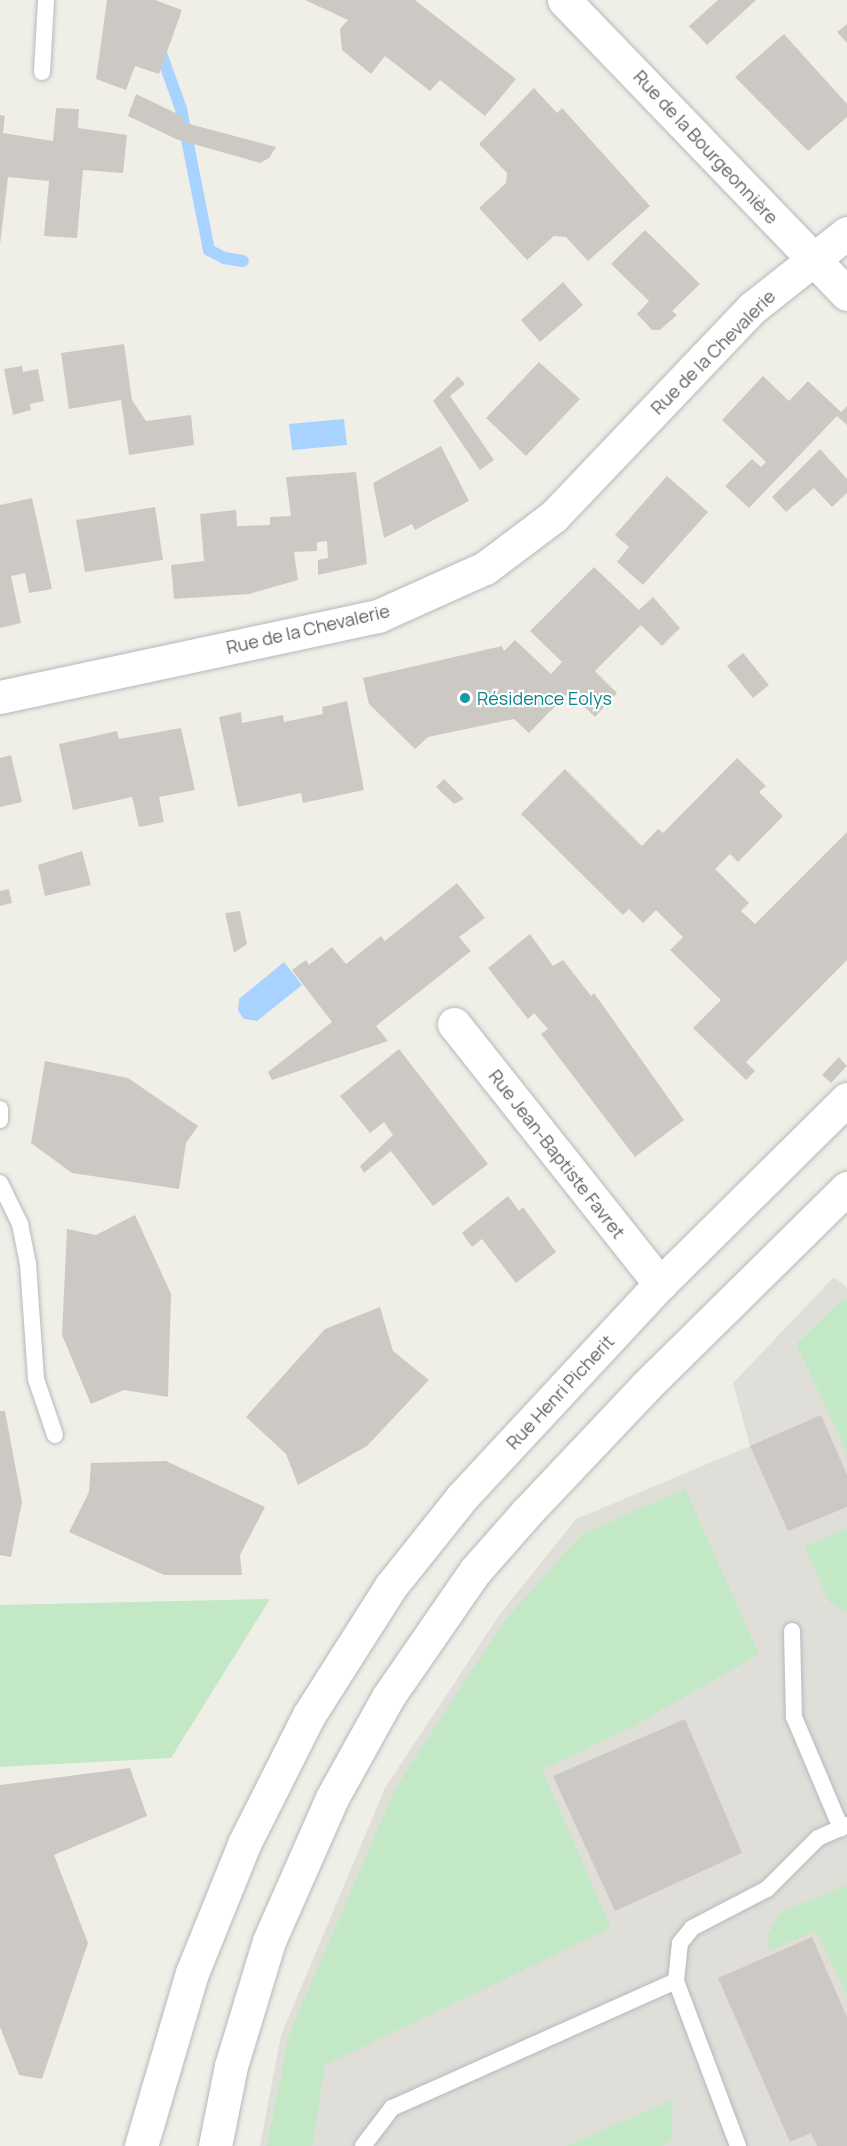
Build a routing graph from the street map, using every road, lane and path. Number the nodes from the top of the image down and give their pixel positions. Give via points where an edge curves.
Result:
1 (46, 0) edge
2 (564, 0) edge
3 (42, 72) dead end
4 (847, 234) edge
5 (811, 259) junction
6 (847, 294) edge
7 (0, 697) edge
8 (454, 1024) dead end
9 (847, 1099) edge
10 (0, 1109) edge
11 (0, 1120) edge
12 (0, 1183) edge
13 (847, 1188) edge
14 (660, 1284) junction
15 (55, 1435) dead end
16 (792, 1631) dead end
17 (844, 1826) edge
18 (676, 1981) junction
19 (141, 2146) edge
20 (215, 2146) edge
21 (363, 2146) edge
22 (738, 2146) edge

1 - 3 lane
2 - 5 main road, Rue de la Bourgeonnière
4 - 5 main road, Rue de la Chevalerie
5 - 6 main road, Rue de la Bourgeonnière
5 - 7 main road, Rue de la Chevalerie via 752,308 554,516 485,568 378,616
8 - 14 main road, Rue Jean-Baptiste Favret
9 - 14 main road, Rue Henri Picherit
10 - 11 lane
12 - 15 lane via 20,1224 28,1264 36,1379
13 - 20 main road via 646,1386 512,1529 469,1580 362,1740 302,1861 269,1941 231,2066
14 - 19 main road, Rue Henri Picherit via 426,1541 391,1586 309,1715 244,1844 208,1930 177,2016
16 - 17 lane via 794,1717
17 - 18 lane via 818,1838 767,1889 692,1928 680,1943
18 - 21 lane via 392,2108
18 - 22 lane

